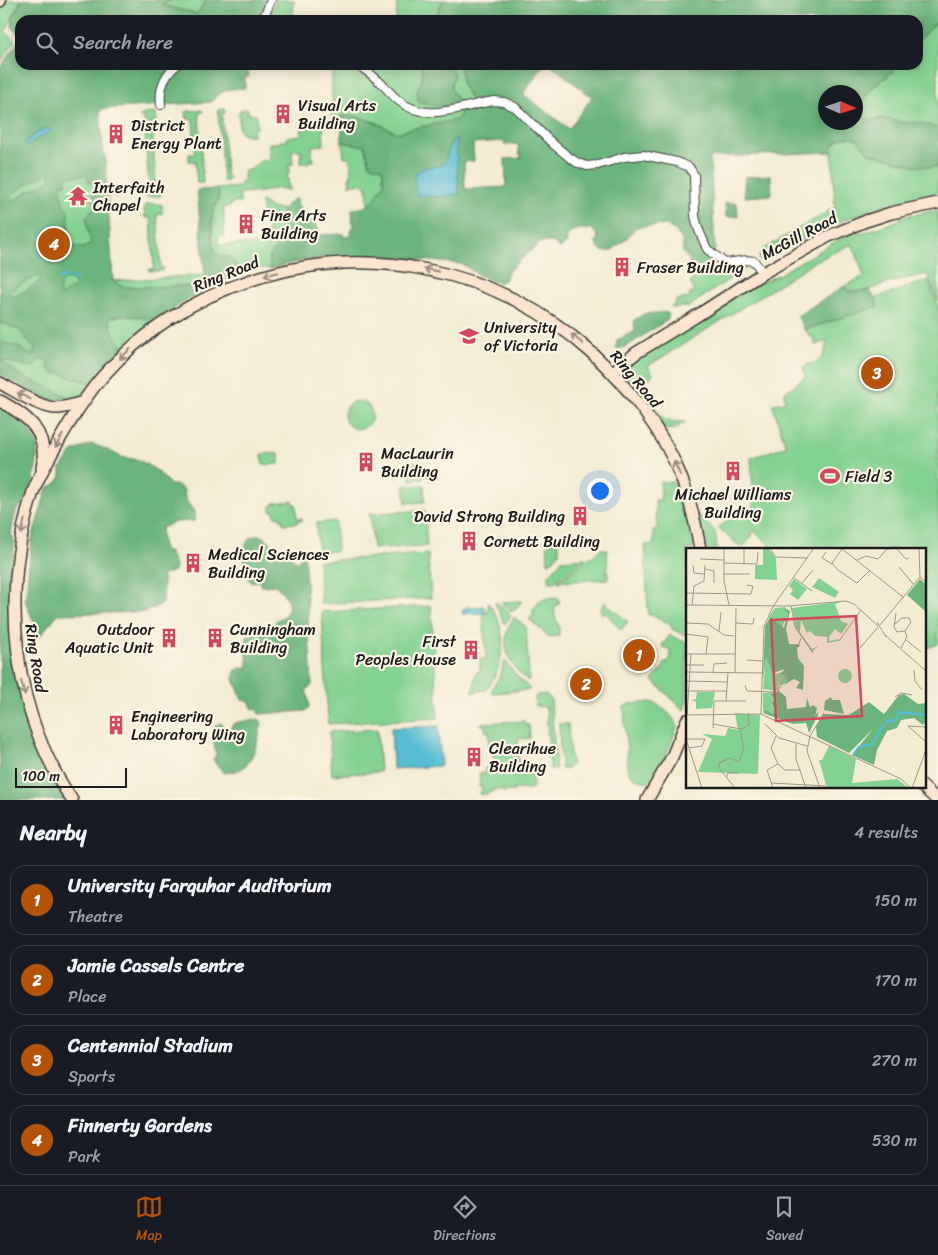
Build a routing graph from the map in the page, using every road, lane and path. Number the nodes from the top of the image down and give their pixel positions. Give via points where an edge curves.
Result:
1 (271, 0) edge
2 (265, 15) edge
3 (171, 70) edge
4 (365, 70) edge
5 (161, 105) dead end
6 (938, 203) edge
7 (763, 273) junction
8 (612, 372) junction
9 (0, 383) edge
10 (0, 401) edge
11 (83, 402) junction
12 (38, 481) junction
13 (700, 548) edge
14 (686, 722) edge
15 (924, 788) edge
16 (72, 800) edge
17 (647, 800) edge
18 (937, 800) edge

1 - 2 street
3 - 5 street via 163,81
4 - 7 street via 408,107 430,113 494,101 509,104 570,158 587,166 643,155 689,167 694,174 695,216 707,250 725,263 742,259 754,261
6 - 7 street, McGill Road via 891,213 835,233
7 - 8 street, McGill Road via 636,353
8 -> 11 street, Ring Road via 561,327 487,287 416,267 331,263 252,279 184,310 130,349
13 -> 8 street, Ring Road via 681,477 673,460 642,409
11 -> 9 street via 61,408 49,407
10 - 12 street via 27,418 39,434 44,454
11 -> 12 street, Ring Road
12 -> 16 street, Ring Road via 23,525 16,572 16,654 26,702 39,738 51,766
14 - 17 street via 672,757
15 - 18 street

